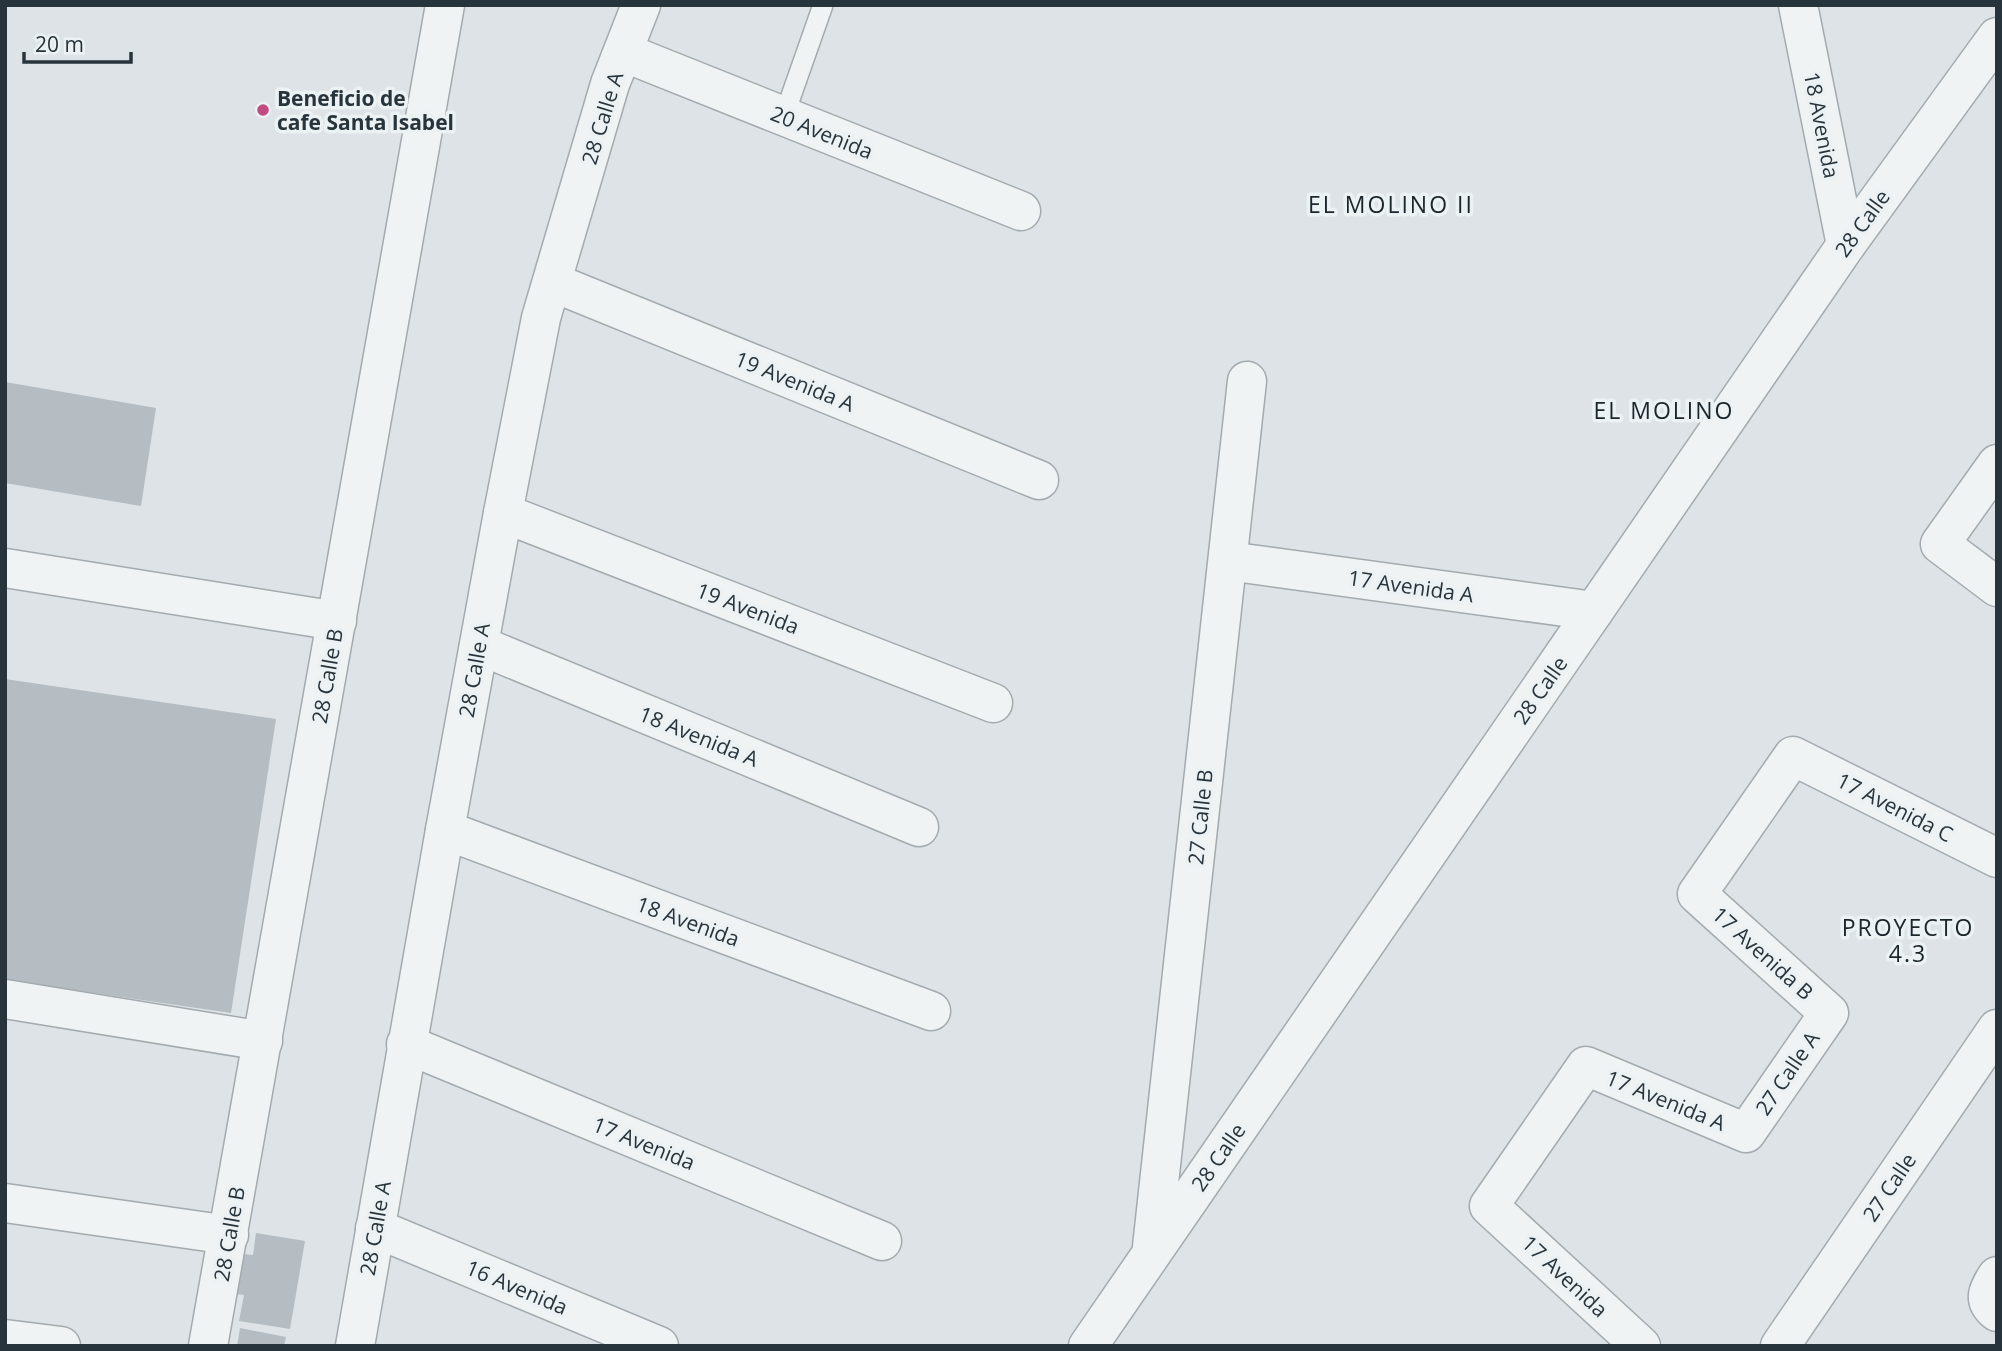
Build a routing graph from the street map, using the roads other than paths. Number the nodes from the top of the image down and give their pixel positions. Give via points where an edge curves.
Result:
1 (445, 5) edge
2 (641, 5) edge
3 (823, 5) edge
4 (1798, 5) edge
5 (1997, 37) edge
6 (623, 52) junction
7 (784, 117) junction
8 (1021, 211) dead end
9 (1846, 245) junction
10 (552, 282) junction
11 (1247, 381) dead end
12 (1997, 464) edge
13 (1039, 480) dead end
14 (503, 513) junction
15 (1228, 561) junction
16 (5, 568) edge
17 (1997, 587) edge
18 (1594, 611) junction
19 (337, 621) junction
20 (479, 645) junction
21 (993, 703) dead end
22 (919, 827) dead end
23 (445, 830) junction
24 (1997, 858) edge
25 (1697, 894) joint
26 (5, 999) edge
27 (931, 1011) dead end
28 (1829, 1013) joint
29 (1997, 1029) edge
30 (263, 1041) junction
31 (407, 1044) junction
32 (1746, 1133) joint
33 (5, 1203) edge
34 (1489, 1206) joint
35 (375, 1228) junction
36 (229, 1235) junction
37 (882, 1241) dead end
38 (1152, 1253) junction
39 (5, 1339) edge
40 (61, 1346) edge
41 (208, 1346) edge
42 (355, 1346) edge
43 (659, 1346) edge
44 (1088, 1346) edge
45 (1641, 1346) edge
46 (1780, 1346) edge

1 - 19 street, 28 Calle B
2 - 6 street, 28 Calle A
3 - 7 lane
4 - 9 street, 18 Avenida
5 - 9 street, 28 Calle
6 - 7 street, 20 Avenida
6 - 10 street, 28 Calle A
7 - 8 street, 20 Avenida
9 - 18 street, 28 Calle
10 - 13 street, 19 Avenida A
10 - 14 street, 28 Calle A
11 - 15 street, 27 Calle B
12 - 17 street via 1940,544
14 - 20 street, 28 Calle A
14 - 21 street, 19 Avenida
15 - 18 street, 17 Avenida A
15 - 38 street, 27 Calle B
16 - 19 street
18 - 38 street, 28 Calle
19 - 30 street, 28 Calle B
20 - 22 street, 18 Avenida A
20 - 23 street, 28 Calle A
23 - 27 street, 18 Avenida
23 - 31 street, 28 Calle A
24 - 25 street, 17 Avenida C via 1793,756
25 - 28 street, 17 Avenida B
26 - 30 street
28 - 32 street, 27 Calle A
29 - 46 street, 27 Calle
30 - 36 street, 28 Calle B
31 - 35 street, 28 Calle A
31 - 37 street, 17 Avenida
32 - 34 street, 17 Avenida A via 1586,1066
33 - 36 street
34 - 45 street, 17 Avenida
35 - 42 street, 28 Calle A
35 - 43 street, 16 Avenida
36 - 41 street, 28 Calle B
38 - 44 street, 28 Calle
39 - 40 street

